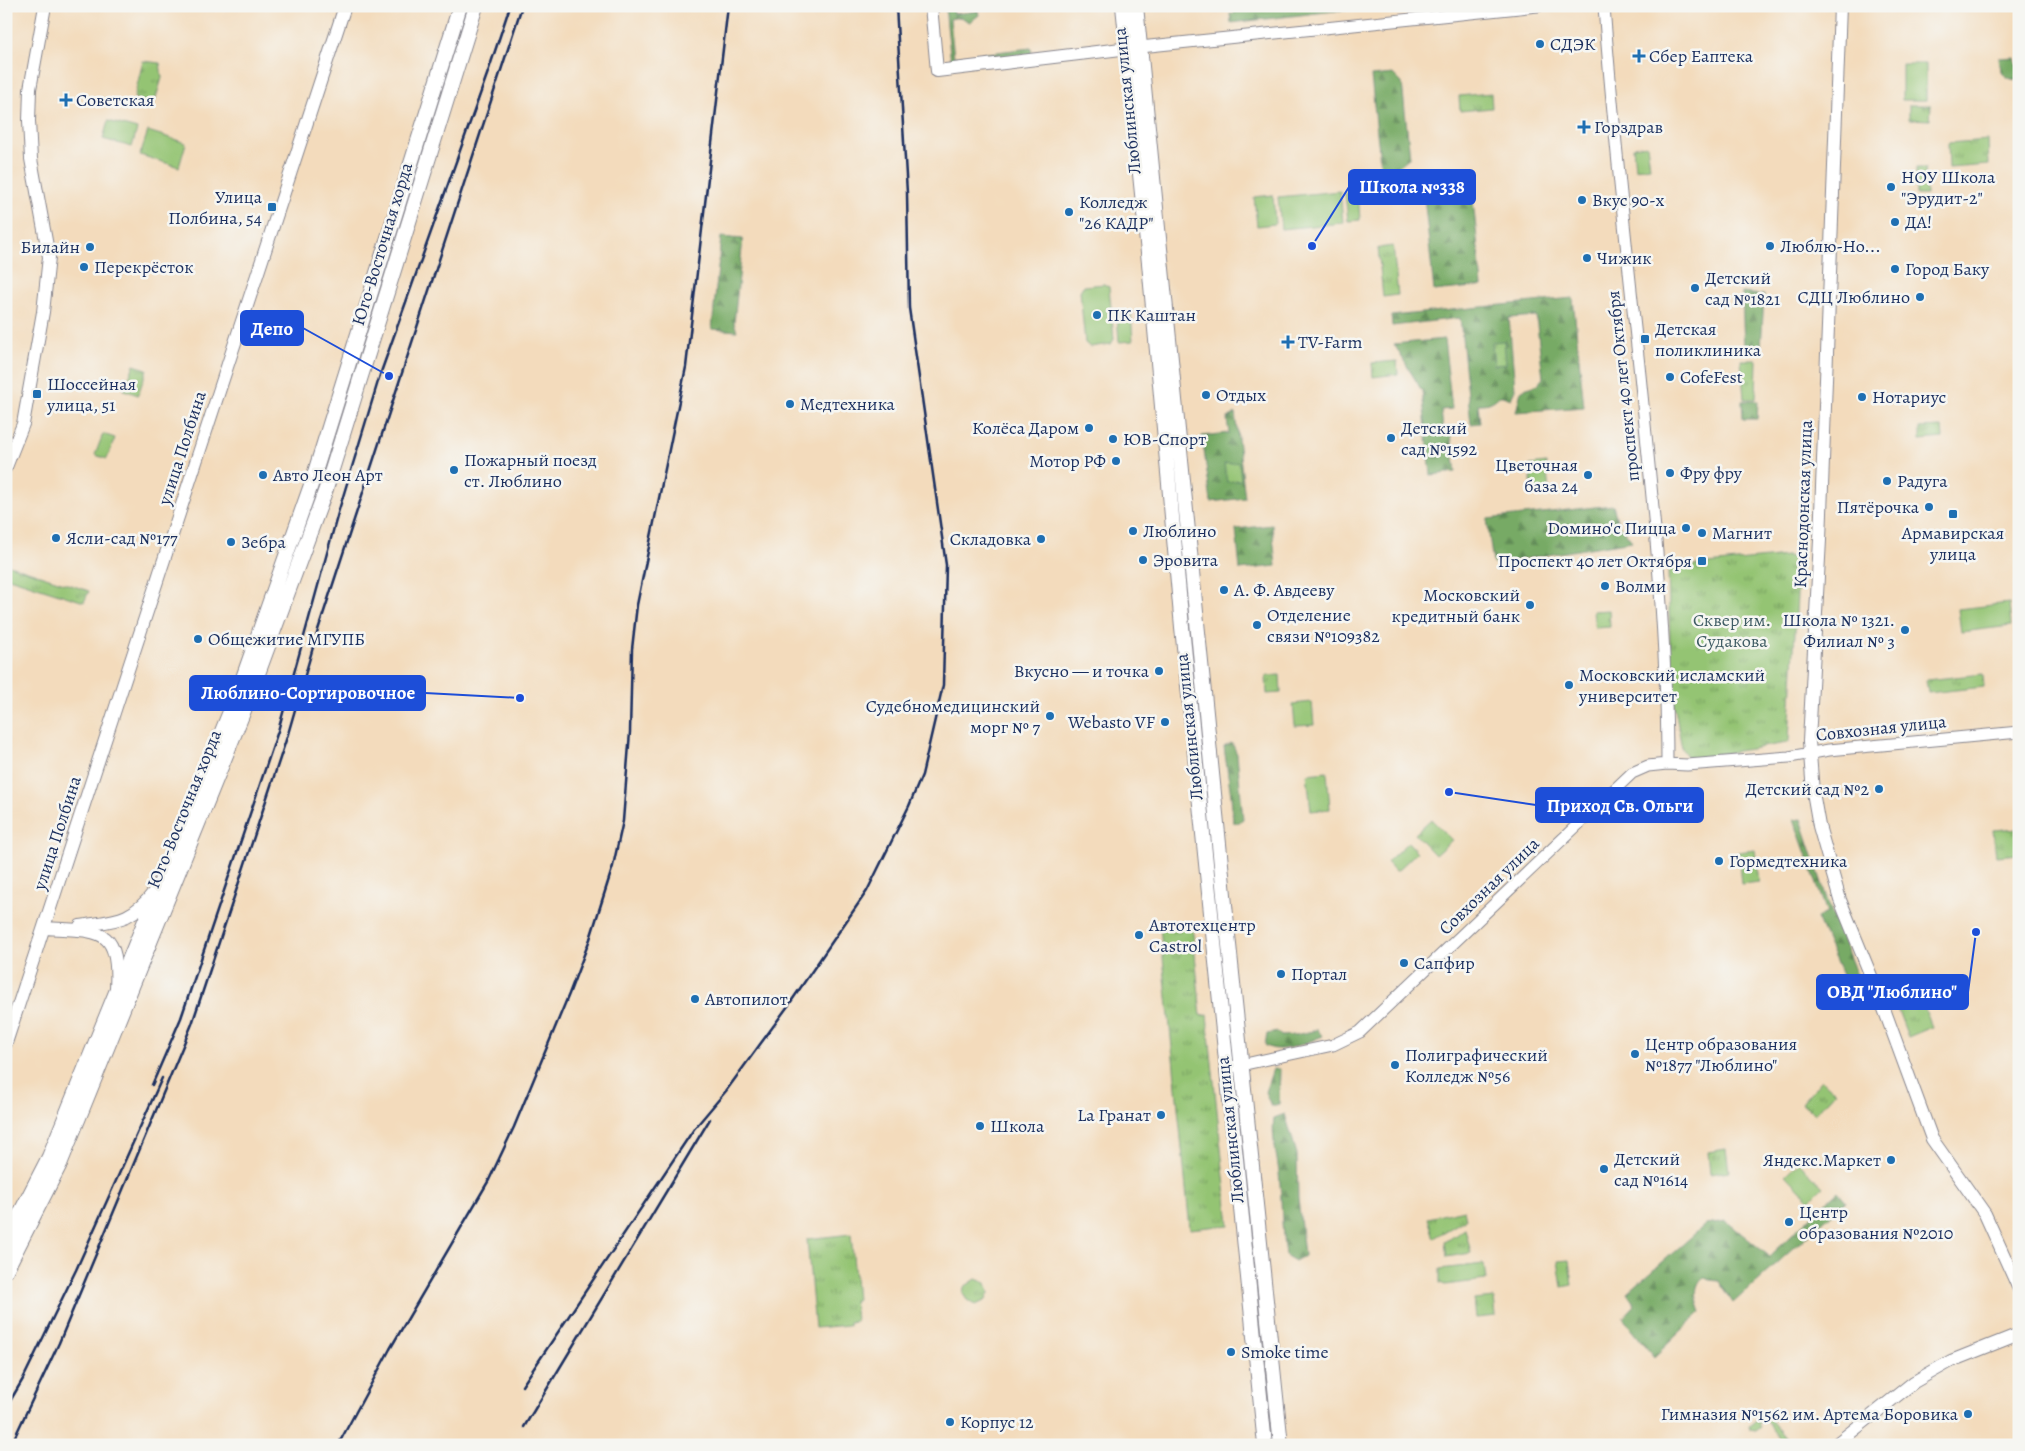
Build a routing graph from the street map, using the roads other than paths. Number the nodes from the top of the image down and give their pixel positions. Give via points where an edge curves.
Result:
1 (46, 6) edge
2 (345, 6) edge
3 (460, 6) edge
4 (476, 6) edge
5 (931, 6) edge
6 (1123, 6) edge
7 (1136, 6) edge
8 (1538, 6) edge
9 (1604, 6) edge
10 (1840, 6) edge
11 (1134, 48) junction
12 (6, 467) edge
13 (2019, 732) edge
14 (1810, 753) junction
15 (1667, 764) junction
16 (158, 886) junction
17 (45, 928) junction
18 (63, 930) junction
19 (116, 988) junction
20 (6, 1043) edge
21 (1242, 1066) junction
22 (1227, 1068) junction
23 (6, 1241) edge
24 (6, 1270) edge
25 (2019, 1289) edge
26 (2019, 1334) edge
27 (1265, 1445) edge
28 (1281, 1445) edge
29 (1835, 1445) edge

1 - 12 main road via 30,89 29,121 31,159 49,257 43,312 23,424
2 - 17 main road, улица Полбина
3 - 16 main road, Юго-Восточная хорда via 311,485 238,692
4 - 24 main road, Юго-Восточная хорда via 326,489 249,698 60,1164
5 - 11 main road via 937,71
6 - 11 main road, Люблинская улица
7 - 11 main road, Люблинская улица
8 - 11 street
9 - 15 street, проспект 40 лет Октября via 1657,546 1667,695
10 - 14 main road, Краснодонская улица
11 - 21 main road, Люблинская улица
11 - 22 main road, Люблинская улица via 1149,263 1179,594
13 - 14 street, Совхозная улица
14 - 15 street, Совхозная улица
14 - 25 main road, Краснодонская улица via 1816,812 1840,900 1932,1139 1985,1214
15 - 21 street, Совхозная улица via 1648,766 1632,773 1360,1032 1333,1045
16 - 18 main road via 143,906 126,918
16 - 19 main road, Юго-Восточная хорда
17 - 18 main road
17 - 20 main road, улица Полбина
18 - 19 main road via 93,931 108,938 117,967
19 - 23 main road, Юго-Восточная хорда via 49,1157
21 - 22 street, Совхозная улица
21 - 28 main road, Люблинская улица
22 - 27 main road, Люблинская улица
26 - 29 main road via 1951,1361 1914,1382

